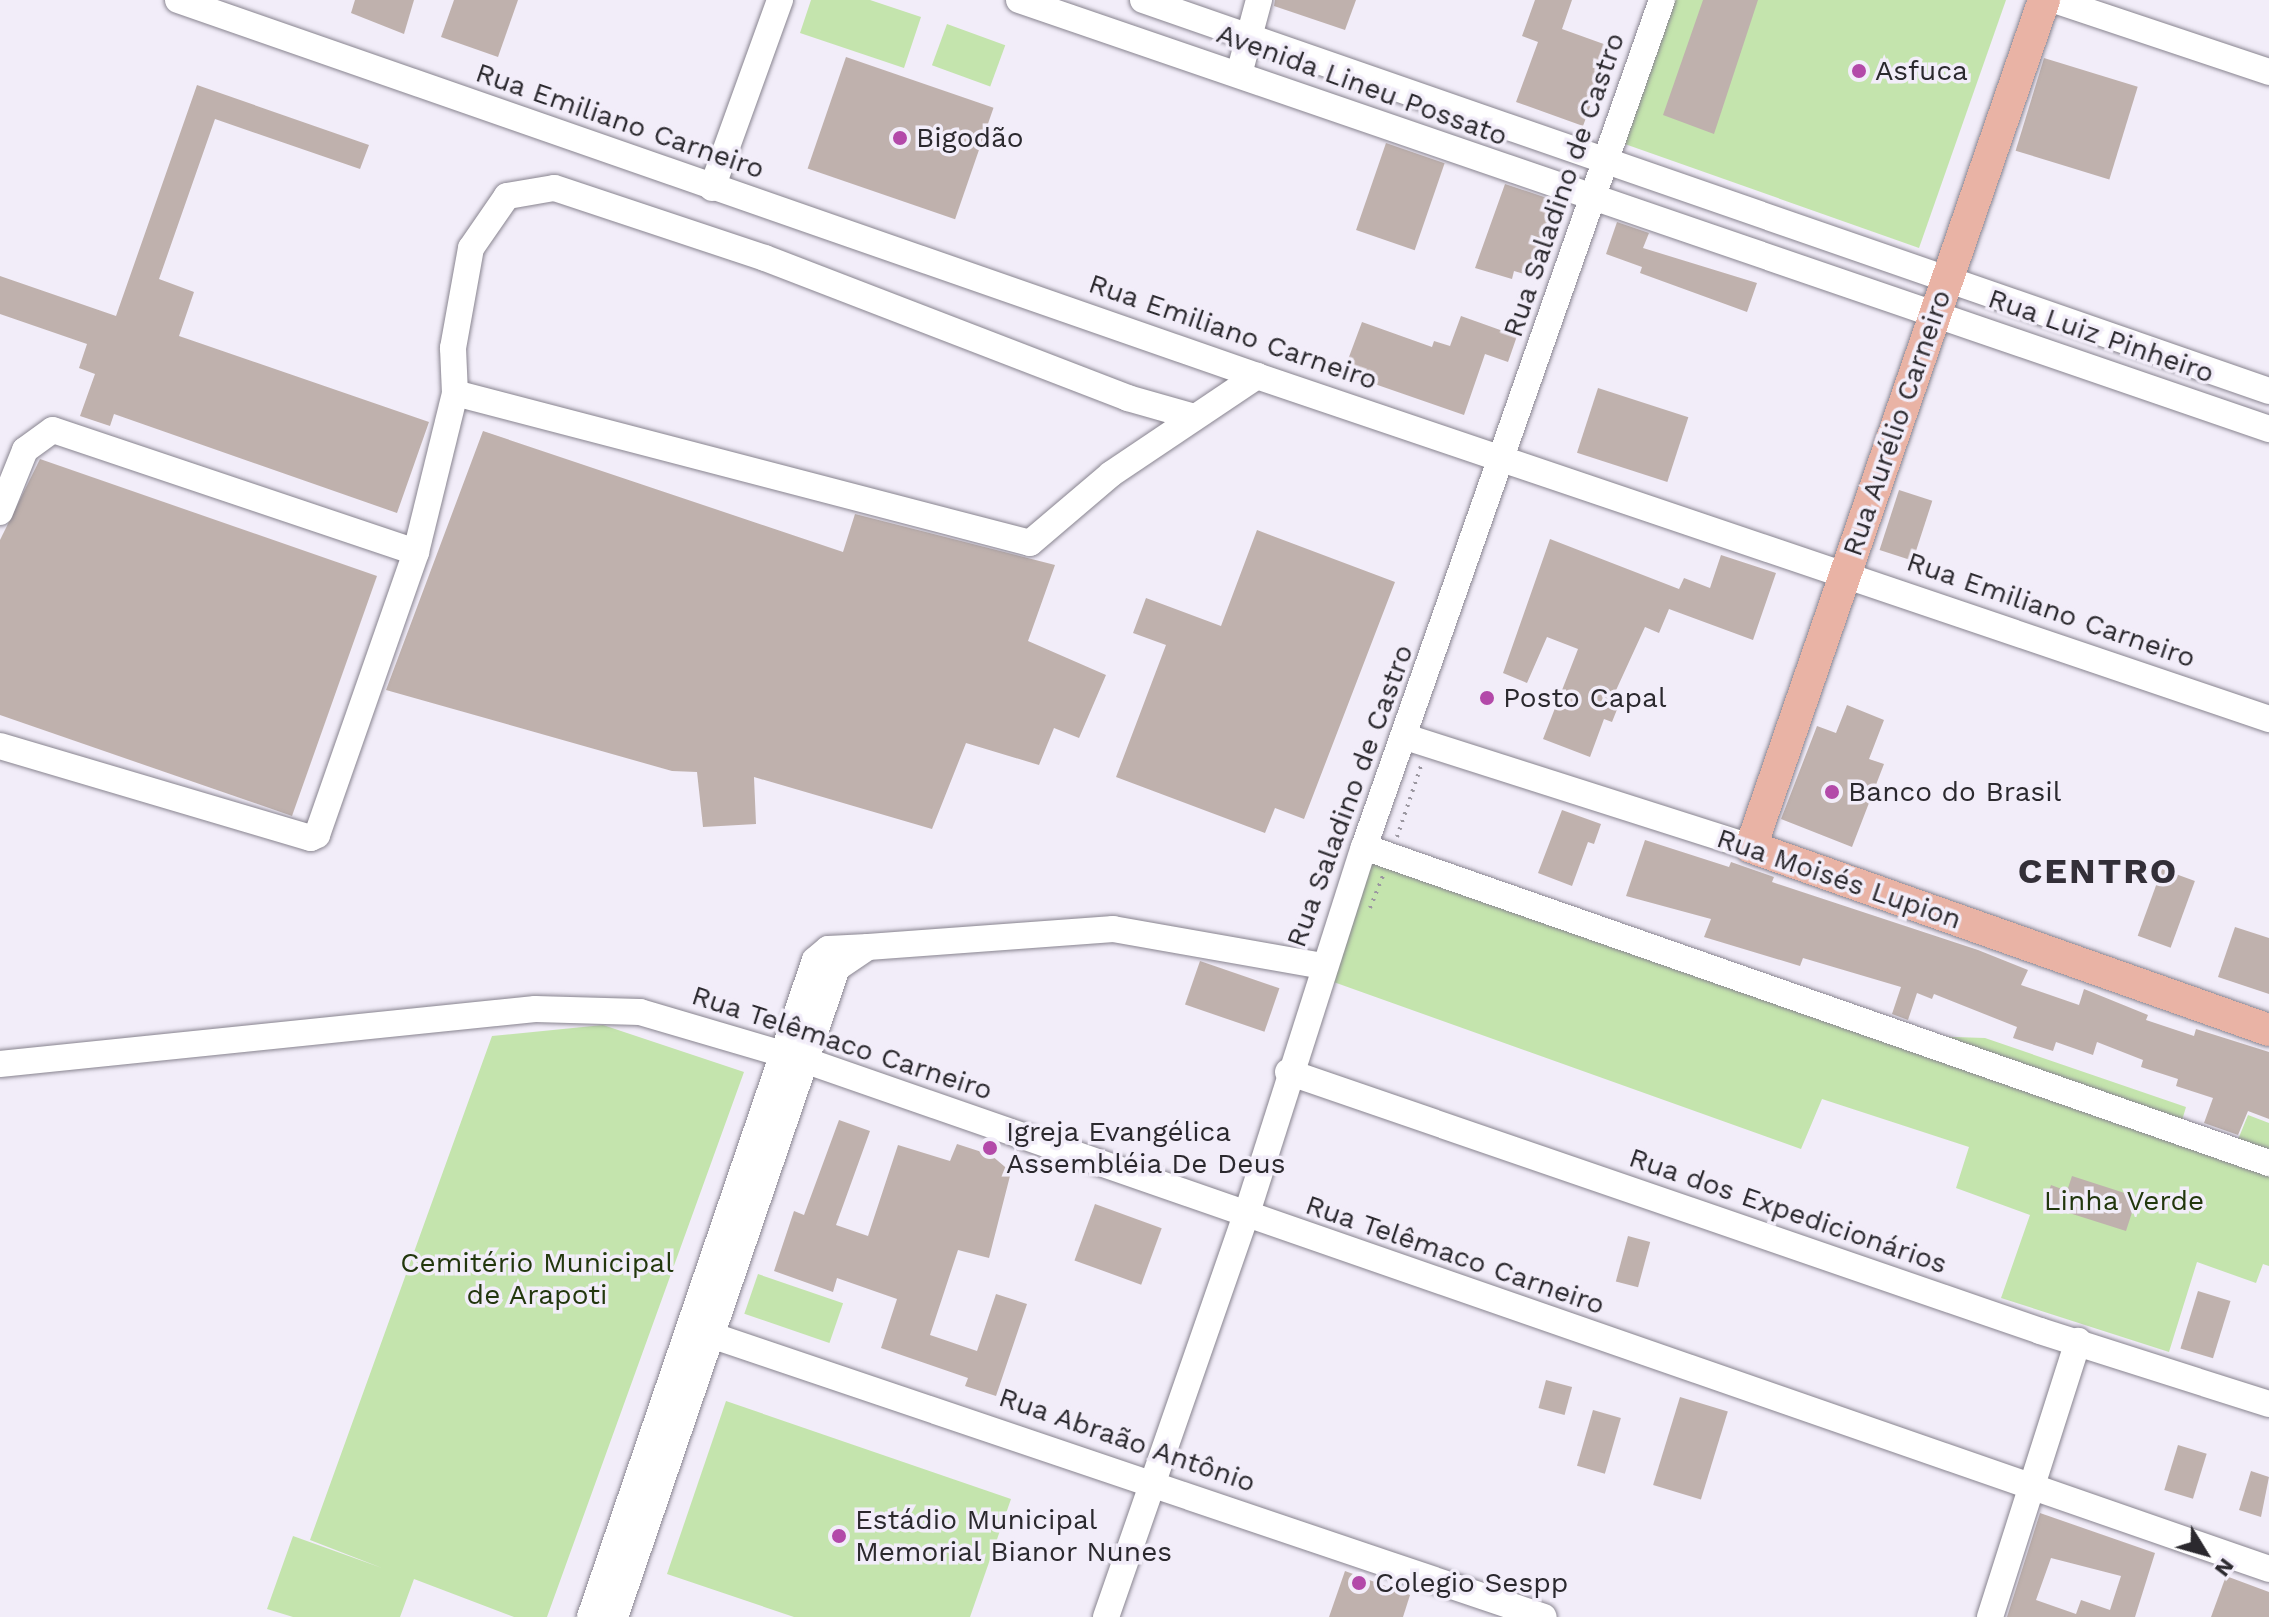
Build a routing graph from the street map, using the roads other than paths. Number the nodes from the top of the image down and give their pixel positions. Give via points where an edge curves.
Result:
1 (780, 0) edge
2 (1019, 0) edge
3 (1143, 0) edge
4 (1259, 0) edge
5 (1662, 0) edge
6 (2044, 0) edge
7 (2054, 0) edge
8 (192, 2) edge
9 (1247, 35) junction
10 (2269, 72) edge
11 (1239, 74) junction
12 (1469, 115) junction
13 (1457, 152) junction
14 (1603, 162) junction
15 (712, 188) junction
16 (1592, 200) junction
17 (1947, 277) junction
18 (1937, 312) junction
19 (1257, 376) junction
20 (2269, 391) edge
21 (455, 393) junction
22 (1191, 416) junction
23 (2269, 429) edge
24 (1502, 458) junction
25 (0, 512) edge
26 (416, 552) junction
27 (1846, 573) junction
28 (2269, 719) edge
29 (1406, 737) junction
30 (0, 746) edge
31 (1364, 847) junction
32 (1751, 847) junction
33 (1323, 966) junction
34 (2269, 1030) edge
35 (794, 1058) junction
36 (0, 1064) edge
37 (1288, 1072) junction
38 (2269, 1163) edge
39 (1246, 1216) junction
40 (700, 1331) junction
41 (2078, 1341) junction
42 (2269, 1404) edge
43 (1153, 1481) junction
44 (2031, 1490) junction
45 (2269, 1569) edge
46 (609, 1614) edge
47 (1106, 1617) edge
48 (1544, 1617) edge
49 (1990, 1617) edge

1 - 15 street
2 - 11 street, Avenida Lineu Possato
3 - 9 street, Avenida Lineu Possato
4 - 9 street
5 - 14 street, Rua Saladino de Castro
6 - 17 main road, Rua Aurélio Carneiro
7 - 10 street
8 - 15 street, Rua Emiliano Carneiro
9 - 11 street
9 - 12 street, Avenida Lineu Possato
11 - 13 street, Avenida Lineu Possato
12 - 13 street
12 - 14 street, Avenida Lineu Possato
13 - 16 street, Avenida Lineu Possato
14 - 16 street, Rua Saladino de Castro
14 - 17 street, Rua Luiz Pinheiro
15 - 19 street, Rua Emiliano Carneiro
16 - 18 street, Rua Luiz Pinheiro
16 - 24 street, Rua Saladino de Castro
17 - 18 main road, Rua Aurélio Carneiro
17 - 20 street, Rua Luiz Pinheiro
18 - 23 street, Rua Luiz Pinheiro
18 - 27 main road, Rua Aurélio Carneiro
19 - 22 street
19 - 24 street, Rua Emiliano Carneiro
21 - 22 street via 1030,543 1111,474
21 - 22 street via 453,348 471,248 507,196 554,188 765,258 1128,398
21 - 26 street
24 - 27 street, Rua Emiliano Carneiro
24 - 29 street, Rua Saladino de Castro
25 - 26 street via 25,450 53,430
26 - 30 street via 322,829 311,838
27 - 28 street, Rua Emiliano Carneiro
27 - 32 main road, Rua Aurélio Carneiro
29 - 31 street, Rua Saladino de Castro
29 - 32 street, Rua Moisés Lupion
31 - 33 street, Rua Saladino de Castro
31 - 38 street
32 - 34 main road, Rua Moisés Lupion
33 - 35 street via 1113,929 868,947 837,968
33 - 37 street, Rua Saladino de Castro
35 - 36 street, Rua Telêmaco Carneiro via 672,1020 606,1007 535,1009
35 - 39 street, Rua Telêmaco Carneiro
35 - 40 street
37 - 39 street, Rua Saladino de Castro
37 - 41 street, Rua dos Expedicionários
39 - 43 street, Rua Saladino de Castro
39 - 44 street, Rua Telêmaco Carneiro
40 - 43 street, Rua Abraão Antônio
40 - 46 street
41 - 42 street, Rua dos Expedicionários
41 - 44 street
43 - 47 street, Rua Saladino de Castro
43 - 48 street, Rua Abraão Antônio
44 - 45 street, Rua Telêmaco Carneiro
44 - 49 street

